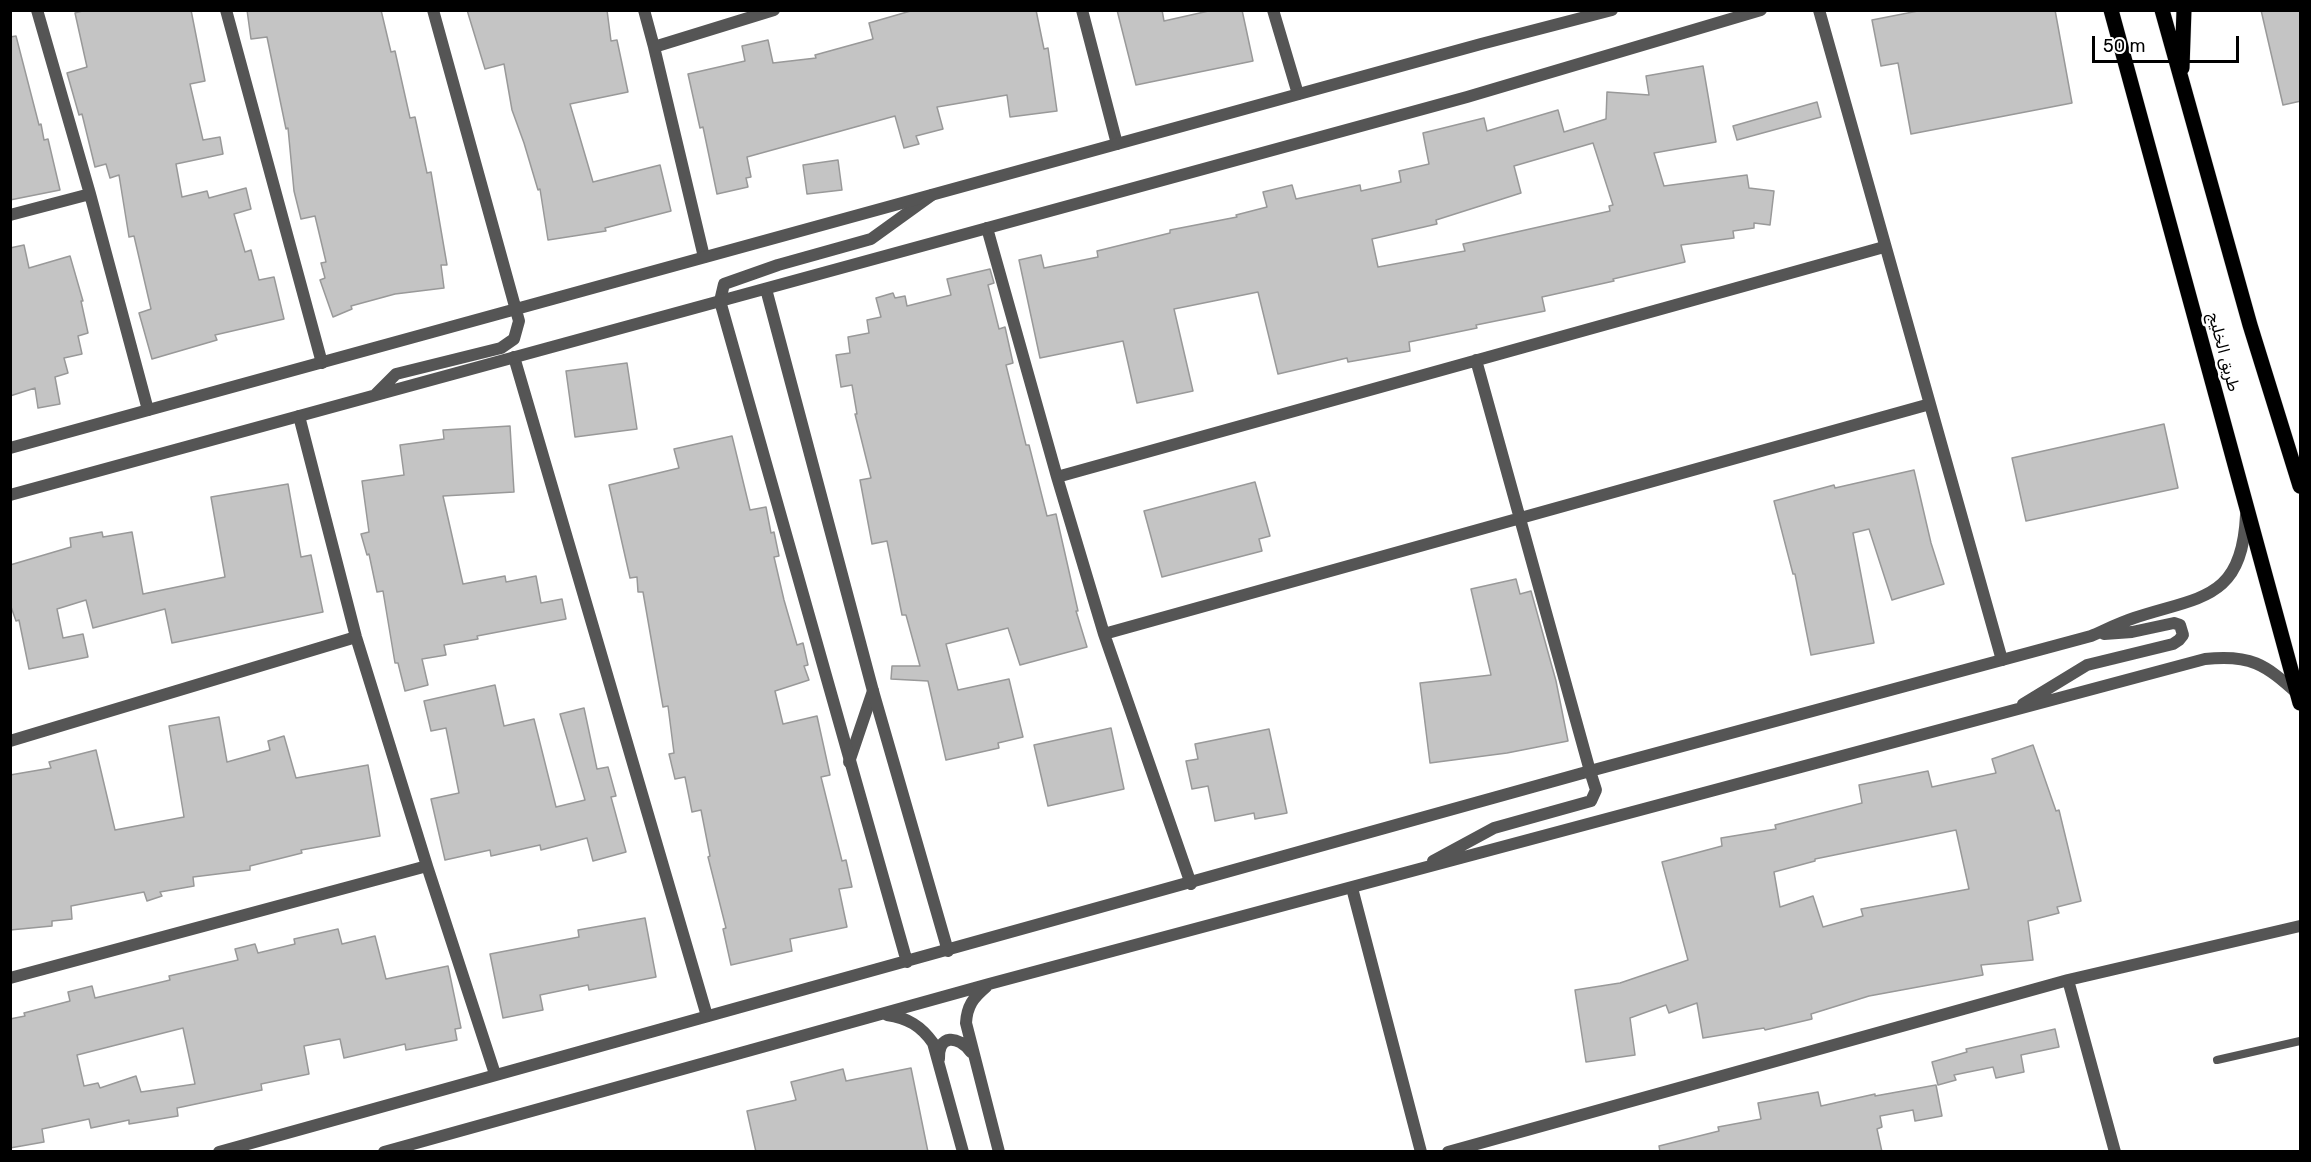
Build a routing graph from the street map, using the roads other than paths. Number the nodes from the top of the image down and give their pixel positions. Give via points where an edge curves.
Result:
1 (37, 10) edge
2 (226, 10) edge
3 (433, 10) edge
4 (644, 10) edge
5 (774, 10) edge
6 (1082, 10) edge
7 (1273, 10) edge
8 (1612, 10) edge
9 (1761, 10) edge
10 (1819, 10) edge
11 (2099, 10) edge
12 (2111, 10) edge
13 (2162, 10) edge
14 (2184, 10) edge
15 (2119, 42) junction
16 (654, 47) junction
17 (2181, 83) junction
18 (1298, 94) junction
19 (1117, 144) junction
20 (90, 194) junction
21 (933, 195) junction
22 (10, 215) edge
23 (987, 228) junction
24 (1884, 247) junction
25 (704, 257) junction
26 (766, 289) junction
27 (720, 301) junction
28 (517, 309) junction
29 (514, 357) junction
30 (1476, 360) junction
31 (322, 363) junction
32 (374, 396) junction
33 (1930, 404) junction
34 (148, 410) junction
35 (299, 416) junction
36 (10, 448) edge
37 (1057, 477) junction
38 (2301, 486) edge
39 (10, 495) edge
40 (2247, 504) junction
41 (1521, 518) junction
42 (1104, 634) junction
43 (2091, 636) junction
44 (356, 637) junction
45 (2002, 660) junction
46 (873, 691) junction
47 (2299, 698) edge
48 (2009, 712) junction
49 (10, 741) edge
50 (849, 762) junction
51 (1590, 771) junction
52 (427, 866) junction
53 (1413, 872) junction
54 (1191, 884) junction
55 (1352, 888) junction
56 (2301, 926) edge
57 (948, 951) junction
58 (907, 962) junction
59 (10, 978) edge
60 (2068, 980) junction
61 (989, 984) junction
62 (883, 1014) junction
63 (706, 1016) junction
64 (2301, 1041) edge
65 (973, 1055) junction
66 (2217, 1060) dead end
67 (939, 1063) junction
68 (495, 1074) junction
69 (219, 1152) edge
70 (384, 1152) edge
71 (963, 1152) edge
72 (999, 1152) edge
73 (1421, 1152) edge
74 (1448, 1152) edge
75 (2115, 1152) edge

1 - 20 street
2 - 31 street
3 - 28 street
4 - 16 street
5 - 16 street
6 - 19 street
7 - 18 street
8 - 18 street
9 - 23 street via 1467,97
10 - 24 street
11 - 15 main road
12 - 15 main road, طريق الخليج
13 - 17 main road, طريق الخليج
14 - 17 main road
15 - 40 main road, طريق الخليج
16 - 25 street
17 - 38 main road, طريق الخليج
18 - 19 street
19 - 21 street
20 - 22 street
20 - 34 street
21 - 25 street
21 - 27 street via 871,239 724,284
23 - 26 street
23 - 37 street
24 - 30 street
24 - 33 street
25 - 28 street
26 - 27 street
26 - 46 street
27 - 29 street
27 - 50 street
28 - 31 street
28 - 32 street via 519,321 514,339 501,348 396,374
29 - 32 street
29 - 63 street
30 - 37 street
30 - 41 street
31 - 34 street
32 - 35 street
33 - 41 street
33 - 45 street
34 - 36 street
35 - 39 street
35 - 44 street
37 - 42 street
40 - 43 street via 2241,557 2210,594
40 - 47 main road, طريق الخليج
41 - 42 street
41 - 51 street
42 - 54 street
43 - 45 street
43 - 48 street via 2174,622 2180,625 2183,635 2172,644 2087,665
44 - 49 street
44 - 52 street
45 - 51 street
46 - 50 street
46 - 57 street
47 - 48 street via 2273,672 2253,661 2229,657 2205,659
48 - 53 street
50 - 58 street
51 - 53 street via 1596,790 1591,801 1494,828
51 - 54 street
52 - 59 street
52 - 68 street
53 - 55 street
54 - 57 street
55 - 61 street
55 - 73 street
56 - 60 street
57 - 58 street
58 - 63 street
60 - 74 street
60 - 75 street
61 - 62 street
61 - 65 street via 967,1010
62 - 67 street via 912,1021 924,1031 933,1043
62 - 70 street
63 - 68 street
64 - 66 lane
65 - 67 street via 966,1045 950,1039 942,1043
65 - 72 street
67 - 71 street
68 - 69 street

